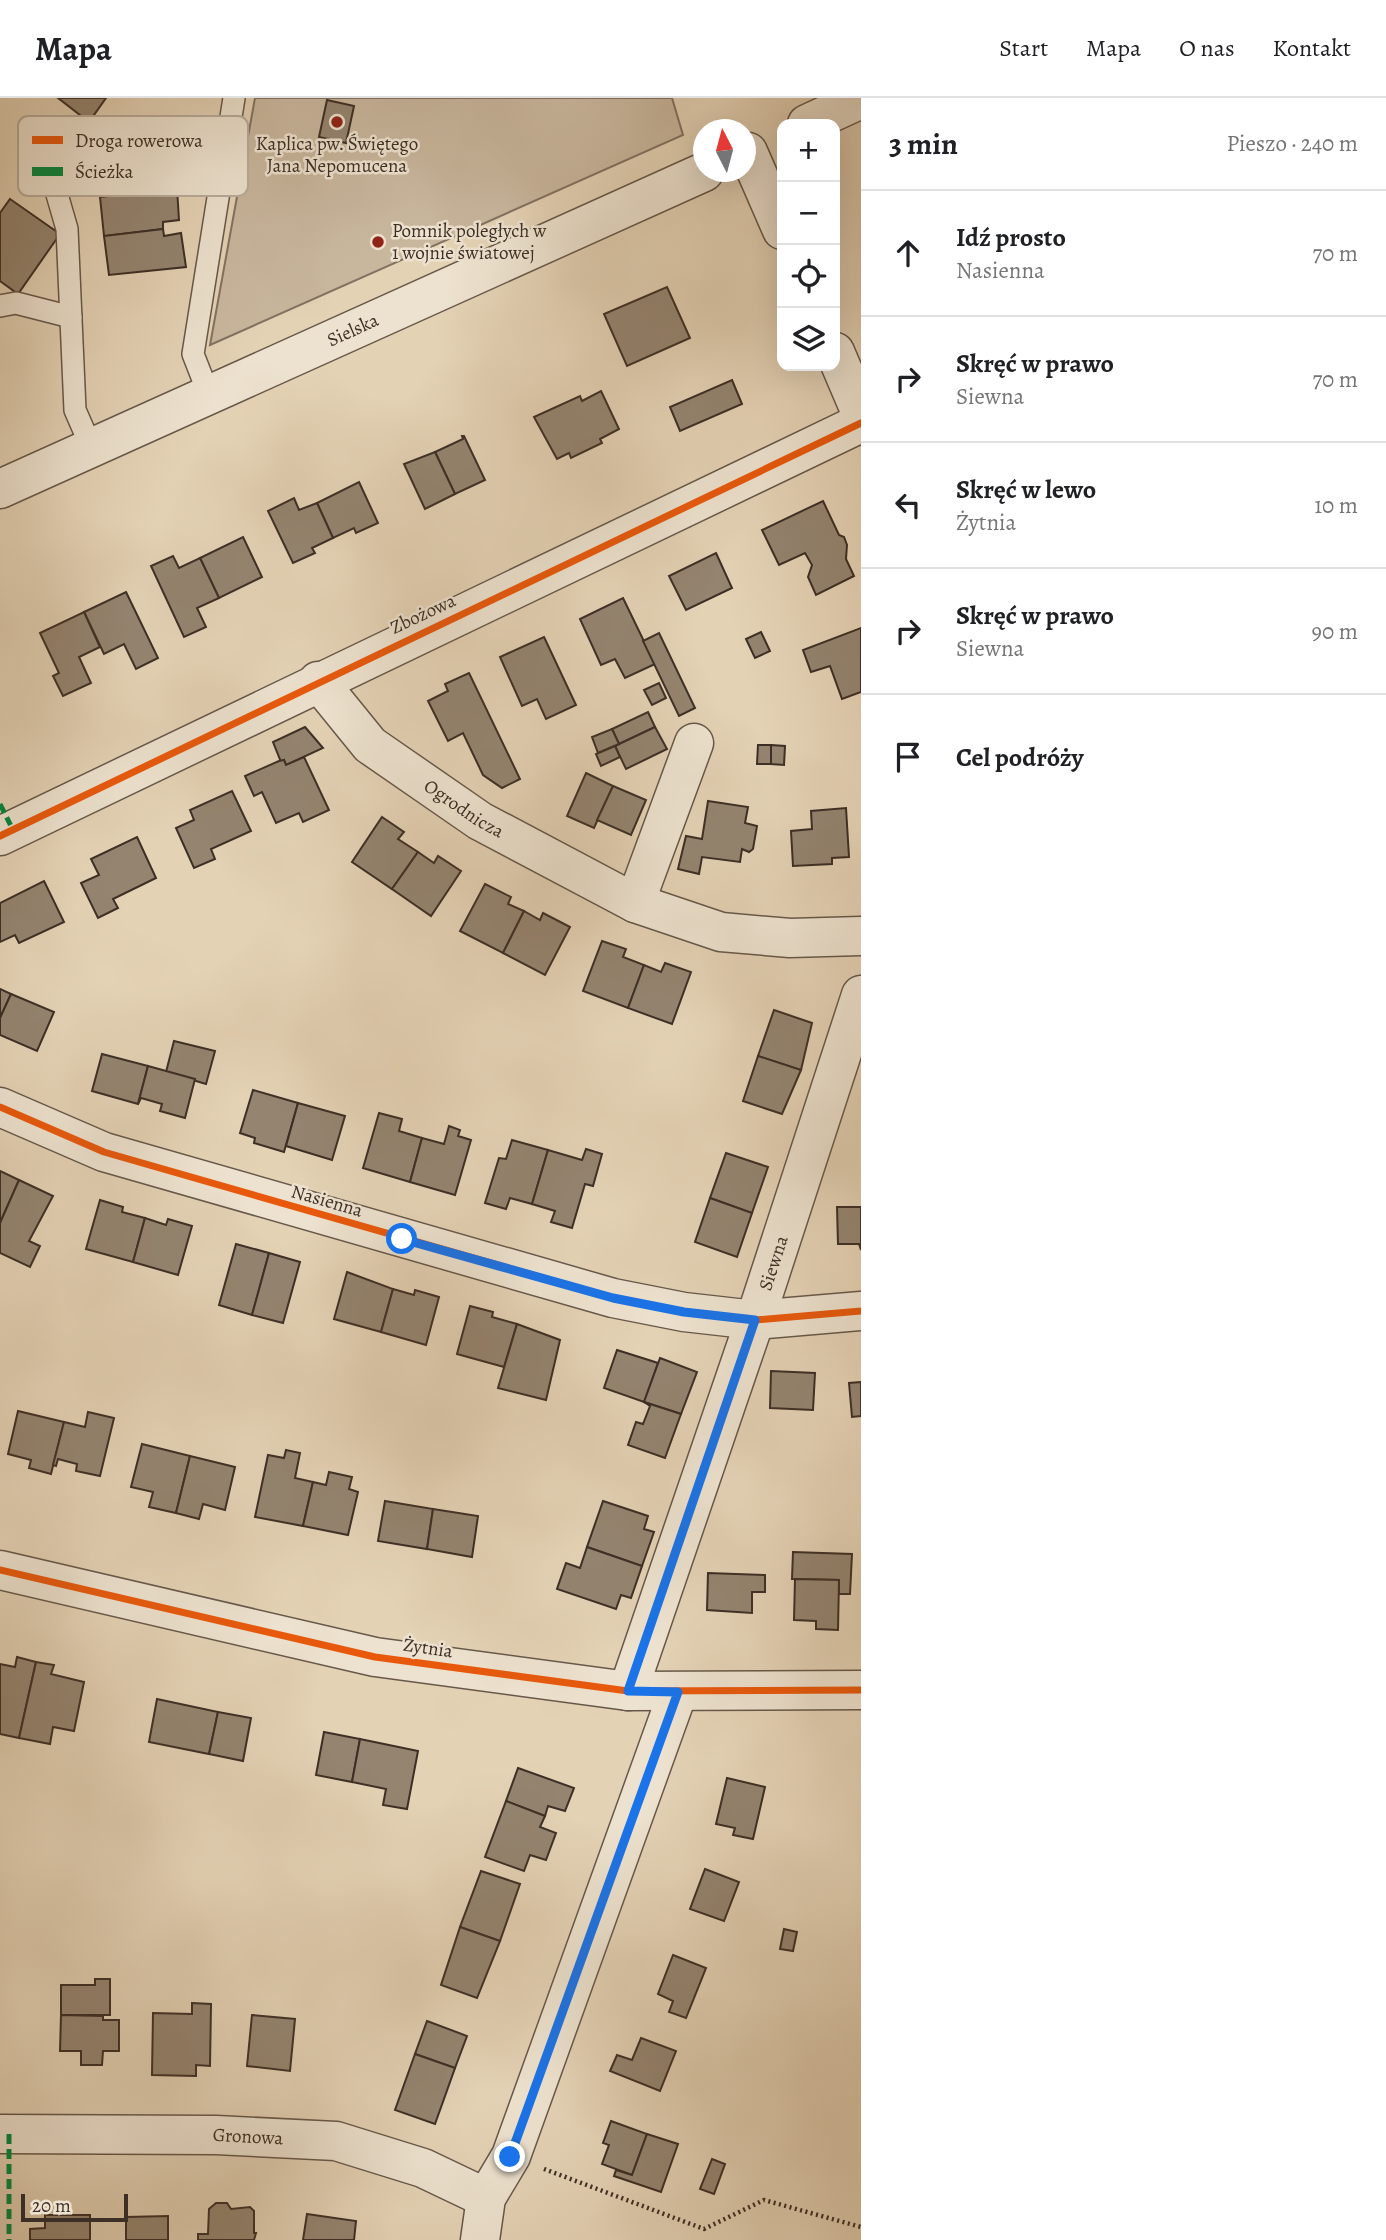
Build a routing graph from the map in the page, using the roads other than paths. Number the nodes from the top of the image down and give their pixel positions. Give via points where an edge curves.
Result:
1 (234, 98) edge
2 (861, 99) edge
3 (228, 116) edge
4 (818, 119) edge
5 (777, 138) edge
6 (756, 148) edge
7 (756, 172) edge
8 (693, 177) edge
9 (57, 196) edge
10 (216, 196) edge
11 (777, 219) edge
12 (0, 306) edge
13 (71, 317) junction
14 (840, 364) edge
15 (209, 395) junction
16 (861, 413) edge
17 (861, 423) edge
18 (92, 449) junction
19 (0, 489) edge
20 (318, 681) junction
21 (694, 743) dead end
22 (0, 836) edge
23 (635, 903) junction
24 (861, 936) edge
25 (861, 995) edge
26 (0, 1107) edge
27 (861, 1311) edge
28 (755, 1320) junction
29 (0, 1570) edge
30 (861, 1690) edge
31 (628, 1691) junction
32 (678, 1692) junction
33 (0, 2134) edge
34 (486, 2198) junction
35 (480, 2240) edge

1 - 3 lane
2 - 4 street
5 - 6 street
7 - 11 street
8 - 15 street, Sielska
9 - 13 lane via 67,229
10 - 15 lane via 193,354
12 - 13 lane via 16,303
13 - 18 lane via 75,410
14 - 16 street
15 - 18 street, Sielska
17 - 20 street, Zbożowa
18 - 19 street, Sielska
20 - 22 street, Zbożowa
20 - 23 street, Ogrodnicza via 381,753 480,821
21 - 23 street
23 - 24 street, Ogrodnicza via 721,932 790,938
25 - 28 street, Siewna
26 - 28 street, Nasienna via 104,1153 587,1291 684,1312
27 - 28 street, Nasienna
28 - 31 street, Siewna
29 - 31 street, Żytnia via 375,1657
30 - 32 street, Żytnia
31 - 32 street, Żytnia
32 - 34 street via 510,2157
33 - 34 street, Gronowa via 216,2134 336,2141 423,2168
34 - 35 street

